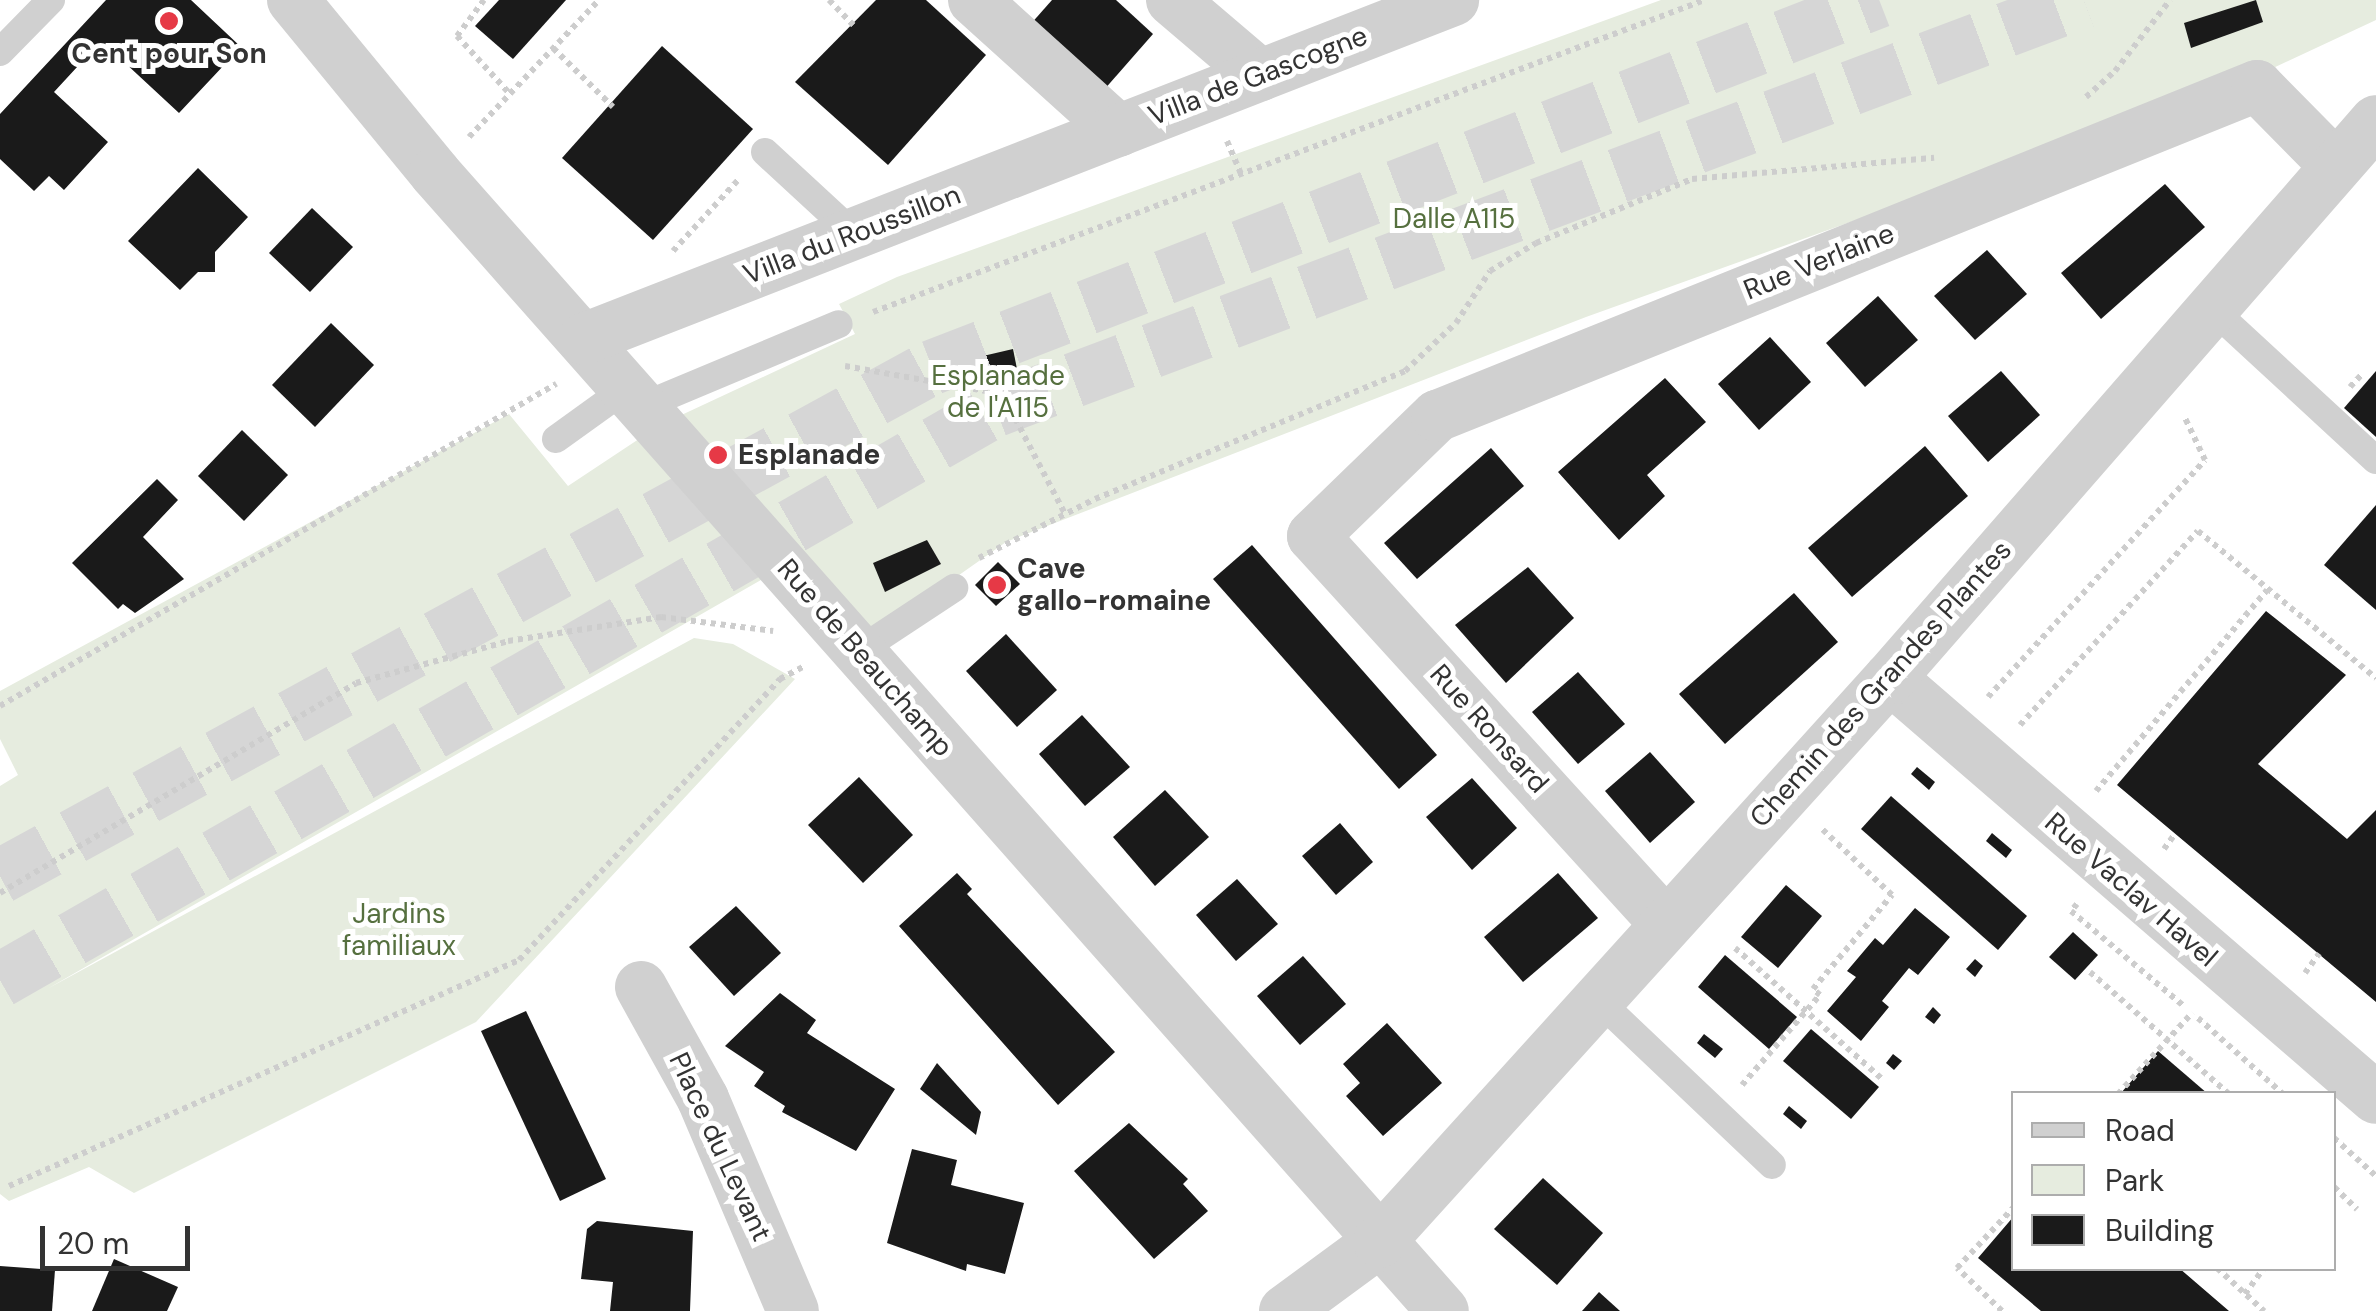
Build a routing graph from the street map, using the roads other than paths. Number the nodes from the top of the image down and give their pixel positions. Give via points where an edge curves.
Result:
1 (51, 0) edge
2 (292, 0) edge
3 (974, 0) edge
4 (1172, 0) edge
5 (1453, 0) edge
6 (0, 52) edge
7 (1260, 75) junction
8 (2376, 121) edge
9 (1119, 131) junction
10 (766, 152) road end
11 (2336, 166) junction
12 (854, 234) junction
13 (2212, 308) junction
14 (851, 320) road end
15 (613, 373) junction
16 (556, 439) dead end
17 (2376, 460) edge
18 (1313, 536) joint
19 (958, 578) road end
20 (856, 646) junction
21 (1890, 678) junction
22 (1665, 923) junction
23 (640, 986) dead end
24 (1597, 999) junction
25 (2376, 1098) edge
26 (1772, 1165) dead end
27 (1380, 1242) junction
28 (793, 1311) edge
29 (1285, 1311) edge
30 (1444, 1311) edge

1 - 6 lane
2 - 15 street, Rue de Beauchamp via 435,174
3 - 9 street
4 - 7 street
5 - 7 street, Villa de Gascogne
7 - 9 street, Villa de Gascogne
8 - 11 street, Chemin des Grandes Plantes
9 - 12 street, Villa du Roussillon
10 - 12 lane
11 - 13 street, Chemin des Grandes Plantes
11 - 18 street, Rue Verlaine via 2257,86 1437,416
12 - 15 street, Villa du Roussillon
13 - 17 lane
13 - 21 street, Chemin des Grandes Plantes
14 - 15 lane via 768,355
15 - 16 lane
15 - 20 street, Rue de Beauchamp
18 - 22 street, Rue Ronsard
19 - 20 lane
20 - 27 street, Rue de Beauchamp
21 - 22 street, Chemin des Grandes Plantes
21 - 25 street, Rue Vaclav Havel
22 - 24 street, Chemin des Grandes Plantes
23 - 28 street, Place du Levant via 702,1099
24 - 26 lane
24 - 27 street, Chemin des Grandes Plantes
27 - 29 street, Chemin des Grandes Plantes
27 - 30 street, Rue de Beauchamp

